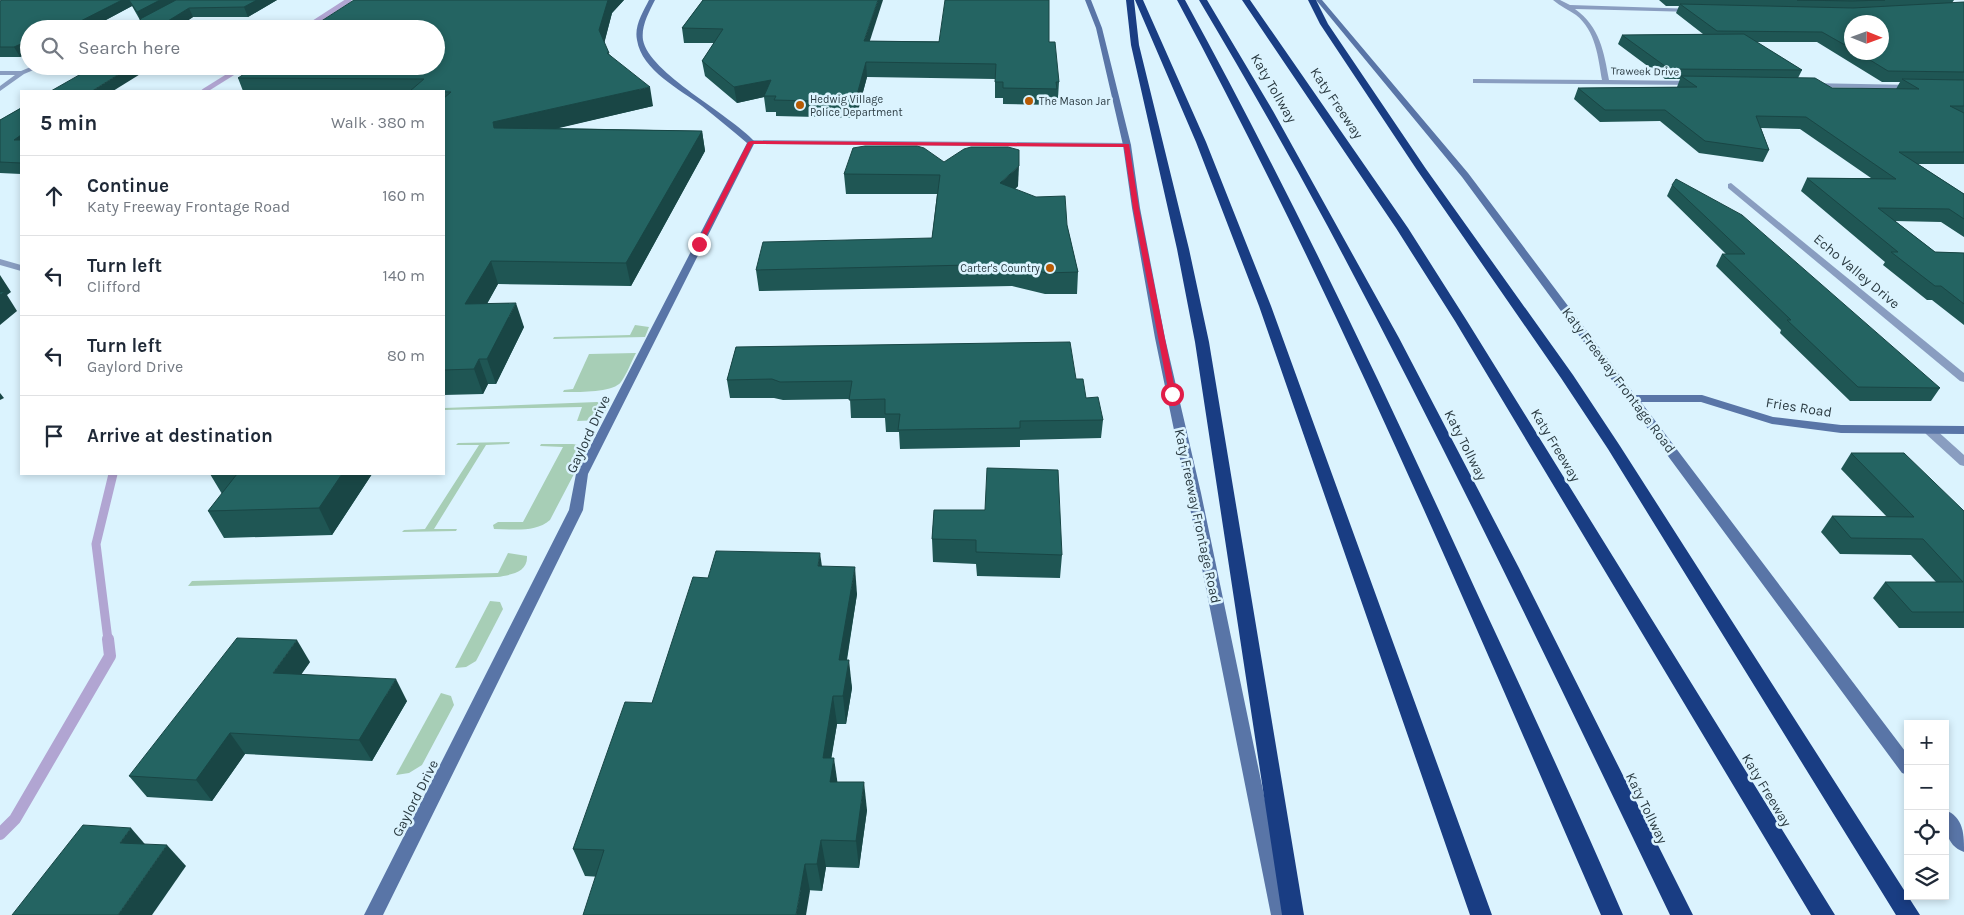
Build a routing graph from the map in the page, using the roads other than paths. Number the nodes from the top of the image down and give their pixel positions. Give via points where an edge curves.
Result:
1 (652, 0) edge
2 (1088, 0) edge
3 (1130, 0) edge
4 (1139, 0) edge
5 (1181, 0) edge
6 (1203, 0) edge
7 (1246, 0) edge
8 (1312, 0) edge
9 (1319, 0) edge
10 (1556, 0) edge
11 (1569, 7) junction
12 (1699, 10) edge
13 (166, 12) edge
14 (151, 20) edge
15 (0, 73) edge
16 (20, 73) edge
17 (20, 74) edge
18 (1476, 80) dead end
19 (1606, 82) junction
20 (1705, 83) edge
21 (1805, 85) edge
22 (1924, 87) edge
23 (0, 89) edge
24 (751, 142) junction
25 (1127, 145) junction
26 (1731, 186) dead end
27 (0, 262) edge
28 (20, 268) edge
29 (1964, 379) edge
30 (1632, 398) junction
31 (1964, 430) edge
32 (1930, 431) junction
33 (1964, 462) edge
34 (1906, 765) edge
35 (1949, 823) edge
36 (1964, 844) edge
37 (373, 915) edge
38 (1280, 915) edge
39 (1293, 915) edge
40 (1481, 915) edge
41 (1612, 915) edge
42 (1682, 915) edge
43 (1824, 915) edge
44 (1909, 915) edge

1 - 24 main road via 642,21 640,38 644,51 669,80
2 - 25 main road, Katy Freeway Frontage Road via 1099,28
3 - 39 highway via 1135,44 1202,342
4 - 40 highway via 1202,142 1265,306
5 - 41 highway via 1227,83 1306,242 1436,518
6 - 42 highway, Katy Tollway via 1269,110 1443,436
7 - 43 highway, Katy Freeway via 1461,321
8 - 44 highway via 1324,24 1416,162 1610,441
9 - 30 main road, Katy Freeway Frontage Road via 1465,175
10 - 11 street
11 - 12 street
11 - 19 street via 1593,29 1599,42
13 - 14 street
15 - 16 street
17 - 23 street
18 - 19 street, Traweek Drive
19 - 20 street, Traweek Drive
21 - 22 street
24 - 25 street
24 - 37 main road, Gaylord Drive via 582,474 576,510
25 - 38 main road, Katy Freeway Frontage Road via 1160,338
26 - 29 street, Echo Valley Drive
27 - 28 street
30 - 32 main road, Fries Road via 1702,399 1772,420 1841,429
30 - 34 main road, Katy Freeway Frontage Road
31 - 32 main road, Fries Road
32 - 33 street
35 - 36 main road

